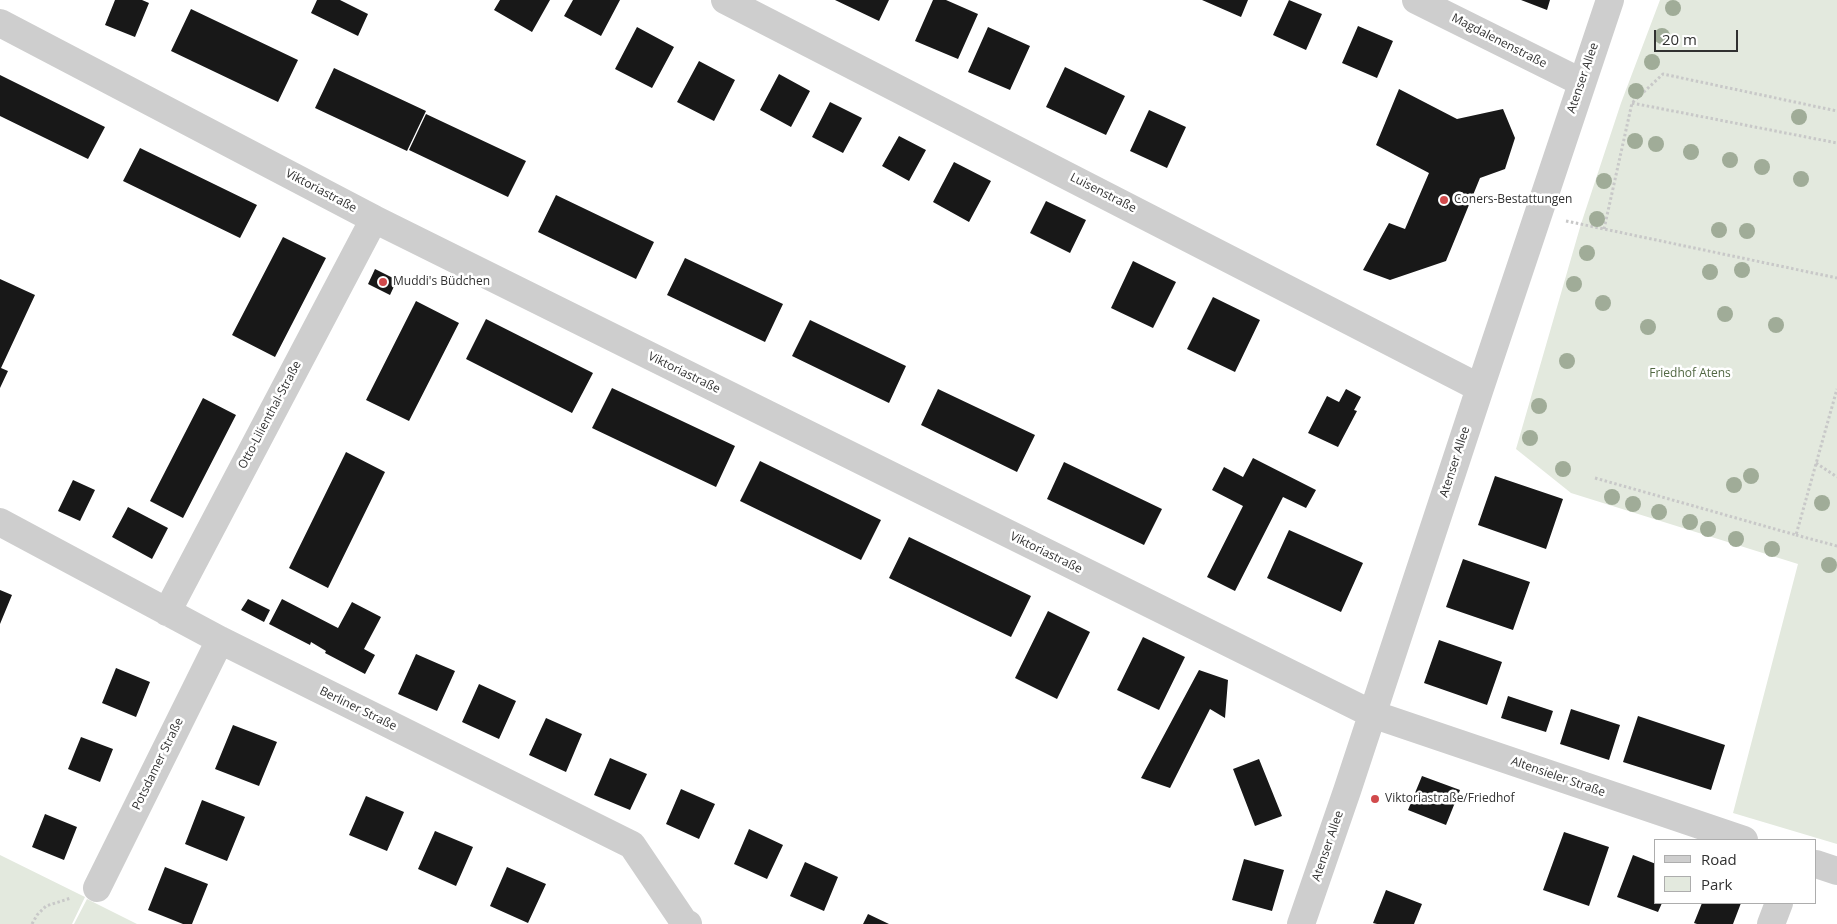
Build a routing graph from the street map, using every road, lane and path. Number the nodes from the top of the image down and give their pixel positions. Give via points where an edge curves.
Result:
1 (725, 0) edge
2 (1416, 0) edge
3 (1610, 0) edge
4 (0, 23) edge
5 (1582, 82) junction
6 (1632, 103) junction
7 (1837, 111) edge
8 (1837, 143) edge
9 (1537, 214) junction
10 (374, 219) junction
11 (1604, 229) junction
12 (1837, 278) edge
13 (1480, 388) junction
14 (1837, 389) edge
15 (1816, 462) junction
16 (1837, 477) edge
17 (1595, 478) dead end
18 (0, 522) edge
19 (1796, 535) junction
20 (1837, 546) edge
21 (166, 612) junction
22 (220, 640) junction
23 (1372, 714) junction
24 (1741, 839) edge
25 (1817, 864) edge
26 (1837, 871) edge
27 (96, 888) joint
28 (1779, 904) edge
29 (32, 924) edge
30 (688, 924) edge
31 (1301, 924) edge
32 (1771, 924) edge

1 - 13 street, Luisenstraße
2 - 5 street, Magdalenenstraße
3 - 5 street, Atenser Allee
4 - 10 street, Viktoriastraße
5 - 9 street, Atenser Allee
6 - 7 path via 1663,74
6 - 8 path
6 - 11 path
9 - 11 path
9 - 13 street, Atenser Allee
10 - 21 street, Otto-Lilienthal-Straße
10 - 23 street, Viktoriastraße
11 - 12 path
13 - 23 street, Atenser Allee
14 - 15 path
15 - 16 path
15 - 19 path
17 - 19 path
18 - 21 street, Berliner Straße
19 - 20 path
21 - 22 street, Berliner Straße
22 - 27 street, Potsdamer Straße
22 - 30 street, Berliner Straße via 632,844
23 - 24 street, Altensieler Straße
23 - 31 street, Atenser Allee
25 - 26 street
27 - 29 path via 90,894 46,906 36,914
28 - 32 street

